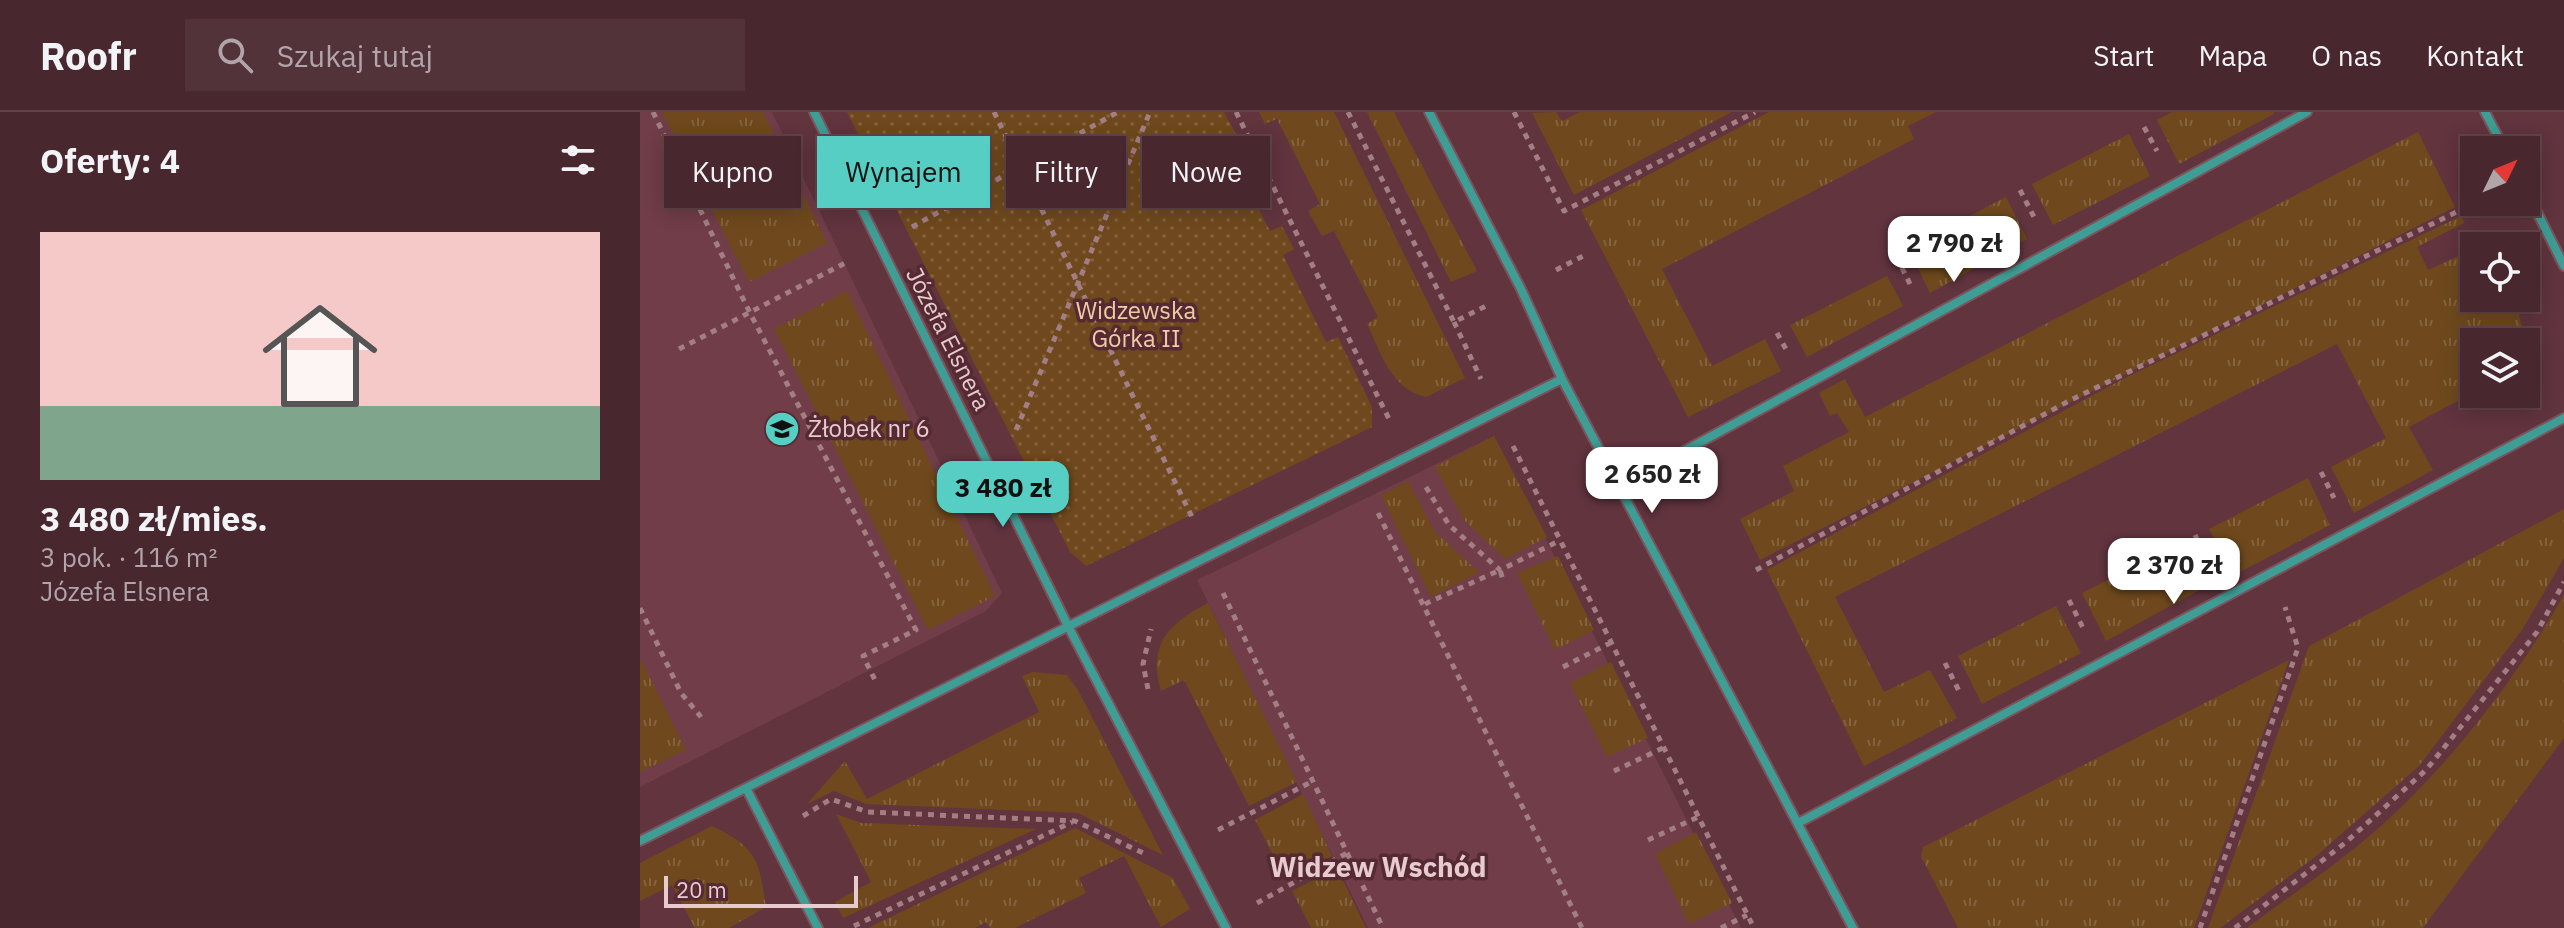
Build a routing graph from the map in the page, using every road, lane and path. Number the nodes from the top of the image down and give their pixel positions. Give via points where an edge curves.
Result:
1 (653, 112) edge
2 (814, 112) edge
3 (994, 112) edge
4 (1118, 112) edge
5 (1150, 112) edge
6 (1236, 112) edge
7 (1348, 112) edge
8 (1429, 112) edge
9 (1514, 112) edge
10 (1755, 112) edge
11 (2307, 112) edge
12 (2499, 112) edge
13 (2487, 115) edge
14 (1006, 136) edge
15 (1075, 136) edge
16 (2498, 136) edge
17 (1006, 174) edge
18 (1042, 208) edge
19 (2460, 210) edge
20 (2539, 216) edge
21 (879, 245) junction
22 (1587, 254) dead end
23 (2564, 266) edge
24 (1077, 280) junction
25 (1521, 289) junction
26 (750, 313) junction
27 (1454, 322) junction
28 (679, 349) dead end
29 (1562, 379) junction
30 (1497, 412) junction
31 (2564, 418) edge
32 (1408, 457) junction
33 (996, 479) junction
34 (1363, 479) junction
35 (1618, 487) junction
36 (1187, 506) dead end
37 (1559, 541) junction
38 (1211, 556) junction
39 (1500, 570) junction
40 (1756, 570) dead end
41 (2273, 572) junction
42 (1503, 580) dead end
43 (2564, 582) edge
44 (1425, 604) junction
45 (640, 608) edge
46 (1161, 620) dead end
47 (1068, 626) junction
48 (1612, 642) junction
49 (1563, 667) dead end
50 (876, 682) dead end
51 (701, 717) dead end
52 (1121, 727) junction
53 (1665, 747) junction
54 (1614, 771) dead end
55 (1313, 781) junction
56 (747, 790) junction
57 (1698, 817) junction
58 (1075, 821) junction
59 (1800, 822) junction
60 (771, 836) junction
61 (1648, 840) dead end
62 (640, 841) edge
63 (1185, 847) junction
64 (1347, 853) junction
65 (1201, 881) junction
66 (1747, 915) junction
67 (1225, 925) edge
68 (817, 927) edge
69 (1383, 928) edge
70 (1582, 928) edge
71 (1721, 928) edge
72 (1754, 928) edge
73 (1853, 928) edge
74 (2200, 928) edge
75 (2235, 928) edge

1 - 26 path
2 - 21 street, Józefa Elsnera
3 - 14 path
4 - 15 path
5 - 24 path
6 - 32 path
7 - 27 path
8 - 25 street
9 - 10 path via 1564,211
11 - 35 street
12 - 13 street
13 - 16 street
17 - 21 path
18 - 24 path
19 - 40 path via 2069,401
20 - 23 street
21 - 26 path
21 - 33 street, Józefa Elsnera
22 - 25 path
24 - 33 path
24 - 36 path
25 - 27 path
25 - 29 street
26 - 28 path
26 - 50 path via 916,630 863,656
27 - 30 path
29 - 30 street
29 - 35 street
30 - 32 street
30 - 37 path
31 - 41 street
32 - 34 street
32 - 39 path via 1449,525
33 - 47 street, Józefa Elsnera
34 - 38 street
34 - 44 path
35 - 59 street
37 - 39 path
37 - 48 path
38 - 47 street
38 - 55 path via 1219,585
39 - 42 path
39 - 44 path
41 - 59 street
41 - 74 path via 2298,648
43 - 75 path via 2537,632 2426,770 2345,843
44 - 70 path
45 - 51 path via 681,693
46 - 52 path via 1150,630 1143,664 1149,697
47 - 52 street, Józefa Elsnera
47 - 56 street
48 - 49 path
48 - 53 path
52 - 63 street, Józefa Elsnera
53 - 54 path
53 - 57 path
55 - 63 path
55 - 64 path
56 - 60 street
56 - 62 street
57 - 61 path
57 - 66 path
58 - 60 path via 868,812 831,799
58 - 65 path
58 - 68 path via 855,926
59 - 73 street
60 - 68 street
63 - 65 street, Józefa Elsnera
64 - 67 path
64 - 69 path
65 - 67 street, Józefa Elsnera
66 - 71 path
66 - 72 path

